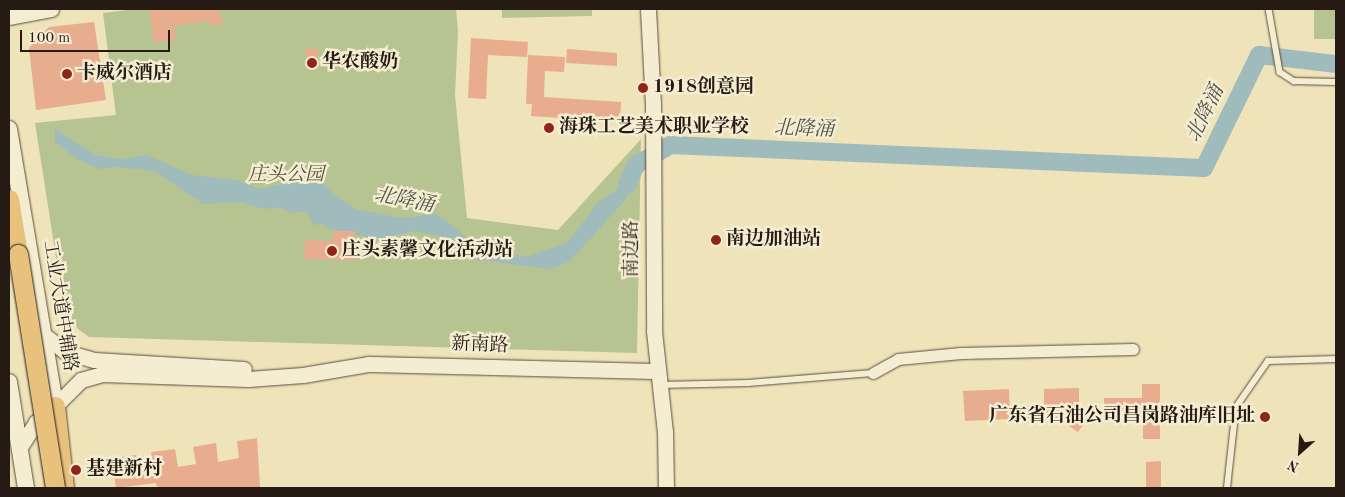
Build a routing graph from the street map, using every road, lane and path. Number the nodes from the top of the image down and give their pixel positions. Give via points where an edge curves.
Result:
1 (50, 9) edge
2 (648, 9) edge
3 (1269, 9) edge
4 (9, 17) edge
5 (1336, 82) edge
6 (9, 129) edge
7 (9, 199) edge
8 (9, 275) edge
9 (44, 335) junction
10 (1133, 349) dead end
11 (1336, 359) edge
12 (873, 373) joint
13 (303, 375) junction
14 (658, 378) junction
15 (9, 382) edge
16 (55, 406) junction
17 (20, 447) junction
18 (62, 449) junction
19 (26, 488) edge
20 (42, 488) edge
21 (55, 488) edge
22 (64, 488) edge
23 (73, 488) edge
24 (666, 488) edge
25 (1227, 488) edge

1 - 4 street
2 - 14 street, 南边路 via 653,87 653,306
3 - 5 lane via 1272,43 1280,72 1294,81
6 - 9 main road, 工业大道中辅路
7 - 21 main road, bridge
8 - 20 main road
9 - 13 street, 新南路 via 66,352 94,360
9 - 16 main road, 工业大道中辅路
10 - 12 street via 961,353 898,359
11 - 25 lane via 1268,361 1236,407
12 - 14 lane via 748,383
13 - 14 street, 新南路 via 369,364
13 - 16 street, 新南路 via 248,379 102,374 82,380
14 - 24 street, 南边路 via 665,432
15 - 17 main road
16 - 18 main road
17 - 18 street via 29,428 40,421 48,422
17 - 19 main road
18 - 22 main road
18 - 23 main road

